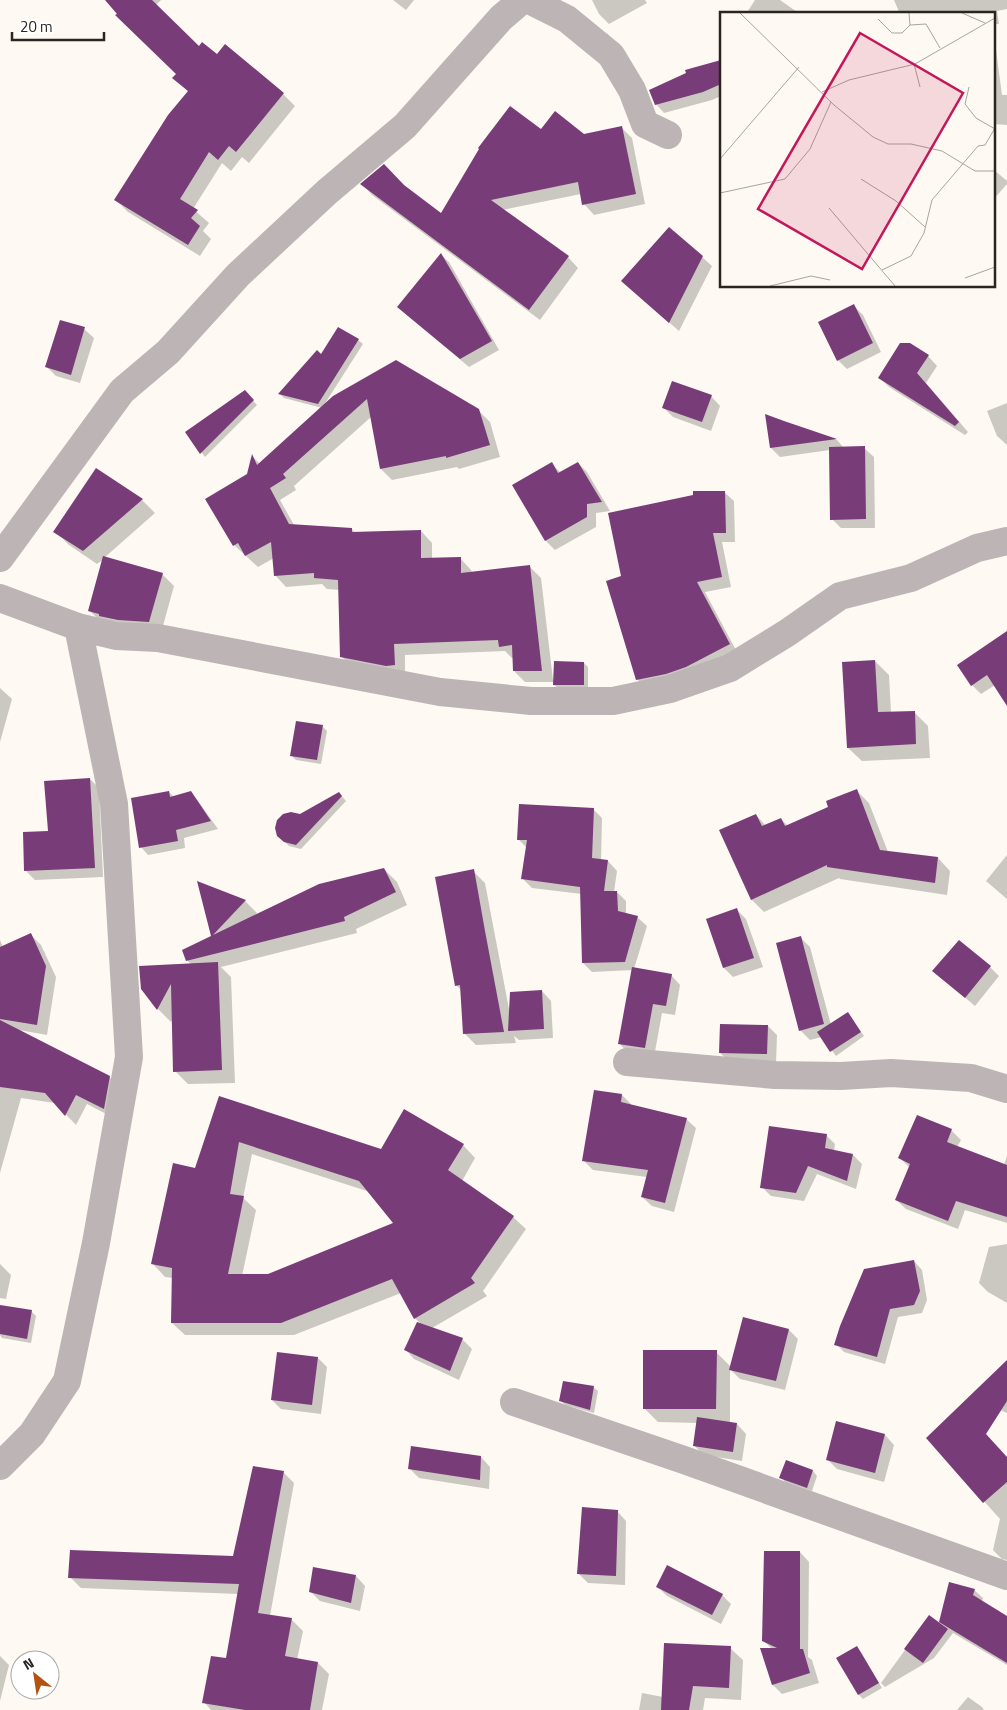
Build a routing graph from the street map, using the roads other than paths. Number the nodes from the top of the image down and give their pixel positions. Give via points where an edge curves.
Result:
1 (522, 0) edge
2 (529, 0) edge
3 (668, 135) dead end
4 (1007, 540) edge
5 (0, 558) edge
6 (0, 598) edge
7 (78, 627) junction
8 (628, 1062) dead end
9 (1007, 1089) edge
10 (514, 1402) dead end
11 (0, 1466) edge
12 (1007, 1576) edge

1 - 5 street via 501,18 405,126 326,192 238,275 168,352 122,391
2 - 3 street via 567,19 611,55 632,90 646,124
4 - 7 street via 977,548 911,578 840,596 730,668 670,689 613,701 531,701 440,692 158,638 116,636
6 - 7 street
7 - 11 street via 114,804 129,1057 96,1243 66,1381 32,1434
8 - 9 street via 775,1075 892,1073 971,1078
10 - 12 street

